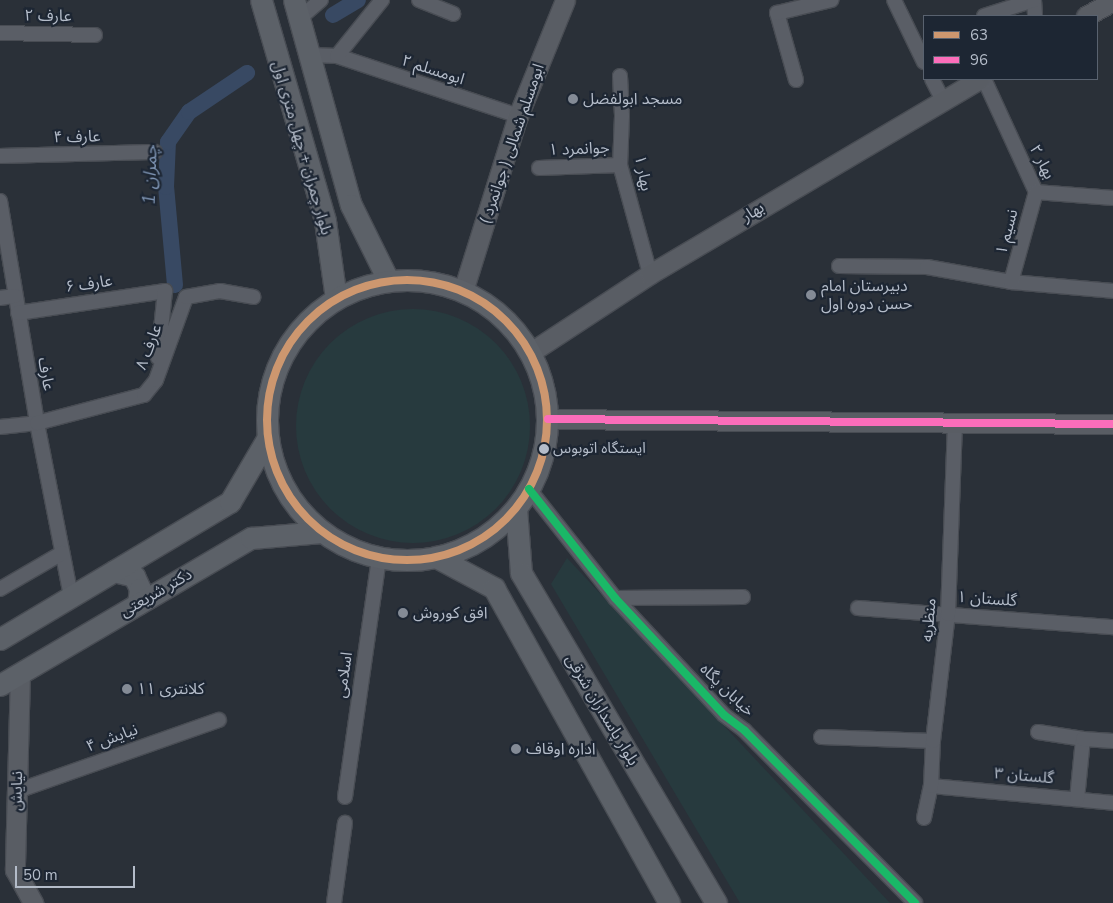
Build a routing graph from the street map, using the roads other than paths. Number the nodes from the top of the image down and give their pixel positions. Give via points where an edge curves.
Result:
1 (261, 0) edge
2 (321, 0) edge
3 (382, 0) edge
4 (418, 0) edge
5 (565, 0) edge
6 (832, 0) edge
7 (894, 0) edge
8 (1034, 0) edge
9 (1113, 1) edge
10 (297, 9) edge
11 (453, 14) dead end
12 (987, 15) edge
13 (1035, 15) edge
14 (1088, 15) edge
15 (0, 33) edge
16 (95, 35) dead end
17 (311, 55) junction
18 (338, 56) junction
19 (923, 60) edge
20 (620, 76) dead end
21 (796, 80) dead end
22 (932, 80) edge
23 (978, 80) edge
24 (984, 80) edge
25 (942, 99) junction
26 (518, 116) junction
27 (155, 152) dead end
28 (0, 156) edge
29 (620, 165) junction
30 (539, 168) dead end
31 (1036, 192) junction
32 (1112, 196) edge
33 (0, 201) edge
34 (839, 266) dead end
35 (650, 274) junction
36 (388, 280) junction
37 (1011, 282) junction
38 (463, 290) junction
39 (1113, 291) edge
40 (15, 296) junction
41 (252, 297) dead end
42 (0, 298) edge
43 (336, 298) junction
44 (18, 313) junction
45 (531, 352) junction
46 (156, 380) junction
47 (548, 419) junction
48 (37, 423) junction
49 (956, 423) junction
50 (1113, 424) edge
51 (0, 427) edge
52 (267, 439) junction
53 (530, 489) junction
54 (516, 508) junction
55 (322, 532) junction
56 (62, 553) junction
57 (436, 557) junction
58 (379, 558) junction
59 (114, 571) junction
60 (0, 589) edge
61 (71, 597) junction
62 (743, 597) dead end
63 (615, 598) junction
64 (138, 604) junction
65 (858, 608) dead end
66 (948, 614) junction
67 (1113, 627) edge
68 (0, 639) edge
69 (20, 673) junction
70 (0, 685) edge
71 (219, 720) dead end
72 (1038, 732) dead end
73 (821, 737) dead end
74 (1083, 740) junction
75 (934, 741) junction
76 (1113, 741) edge
77 (931, 786) junction
78 (17, 791) junction
79 (345, 797) dead end
80 (1077, 799) junction
81 (1113, 803) edge
82 (924, 818) dead end
83 (345, 823) dead end
84 (667, 902) edge
85 (33, 903) edge
86 (334, 903) edge
87 (717, 903) edge
88 (915, 903) edge

1 - 43 main road, بلوار چمران + چهل متری اول via 325,221
2 - 10 street
3 - 18 street
4 - 11 street
5 - 26 main road, ابومسلم شمالی ( جوانمرد )
6 - 21 street via 776,13
7 - 19 street
8 - 12 street
8 - 13 street
9 - 14 main road
10 - 17 main road, بلوار چمران + چهل متری اول
15 - 16 street, عارف ۲
17 - 18 street, ابومسلم ۲
17 - 36 main road, بلوار چمران + چهل متری اول via 351,205
18 - 26 street, ابومسلم ۲
20 - 29 street, بهار ۱
22 - 25 street
23 - 25 main road, بهار
24 - 31 street, بهار ۲
25 - 35 main road, بهار
26 - 38 main road, ابومسلم شمالی ( جوانمرد )
27 - 28 street, عارف ۴
29 - 30 street, جوانمرد ۱
29 - 35 street, بهار ۱
31 - 32 street, بهار ۲
31 - 37 street, نسیم ۱
33 - 40 street, عارف
34 - 37 street via 926,267
35 - 45 main road, بهار
36 - 38 main road via 426,280
36 - 43 main road via 361,286
37 - 39 street
38 - 45 main road via 502,316
40 - 42 street
40 - 44 street, عارف
41 - 46 street, عارف ۸ via 220,290 186,297
43 - 52 main road via 303,324 279,358 267,398
44 - 46 street, عارف ۶ via 165,291
44 - 48 street, عارف
45 - 47 main road via 544,384
46 - 48 street, عارف ۸ via 144,395
47 - 49 main road
47 - 53 main road via 544,451
48 - 51 street, عارف ۸
48 - 56 street, عارف
49 - 50 main road
49 - 66 street, منظریه
52 - 55 main road via 277,475 296,507
52 - 59 main road via 230,502
53 - 54 main road
53 - 63 street, خیابان پگاه
54 - 57 main road via 494,530 466,547
54 - 87 main road, بلوار پاسداران شرقی via 521,573
55 - 58 main road via 349,548
55 - 64 main road, دکتر شریعتی via 251,538
56 - 60 street
56 - 61 street, عارف
57 - 58 main road via 408,560
57 - 84 main road, بلوار پاسداران شرقی via 494,588
58 - 79 street, اسلامی
59 - 61 main road
59 - 64 main road via 134,576 140,589
61 - 68 main road
62 - 63 street
63 - 88 street, خیابان پگاه via 724,715 745,732
64 - 69 main road, دکتر شریعتی
65 - 66 street, گلستان ۱
66 - 67 street, گلستان ۱
66 - 75 street, منظریه
69 - 70 main road, دکتر شریعتی
69 - 78 main road, نیایش
71 - 78 street, نیایش ۴
72 - 74 street
73 - 75 street
74 - 76 street
74 - 80 street
75 - 77 street, منظریه
77 - 80 street, گلستان ۳
77 - 82 street, منظریه
78 - 85 main road, نیایش via 14,870
80 - 81 street, گلستان ۳
83 - 86 street

